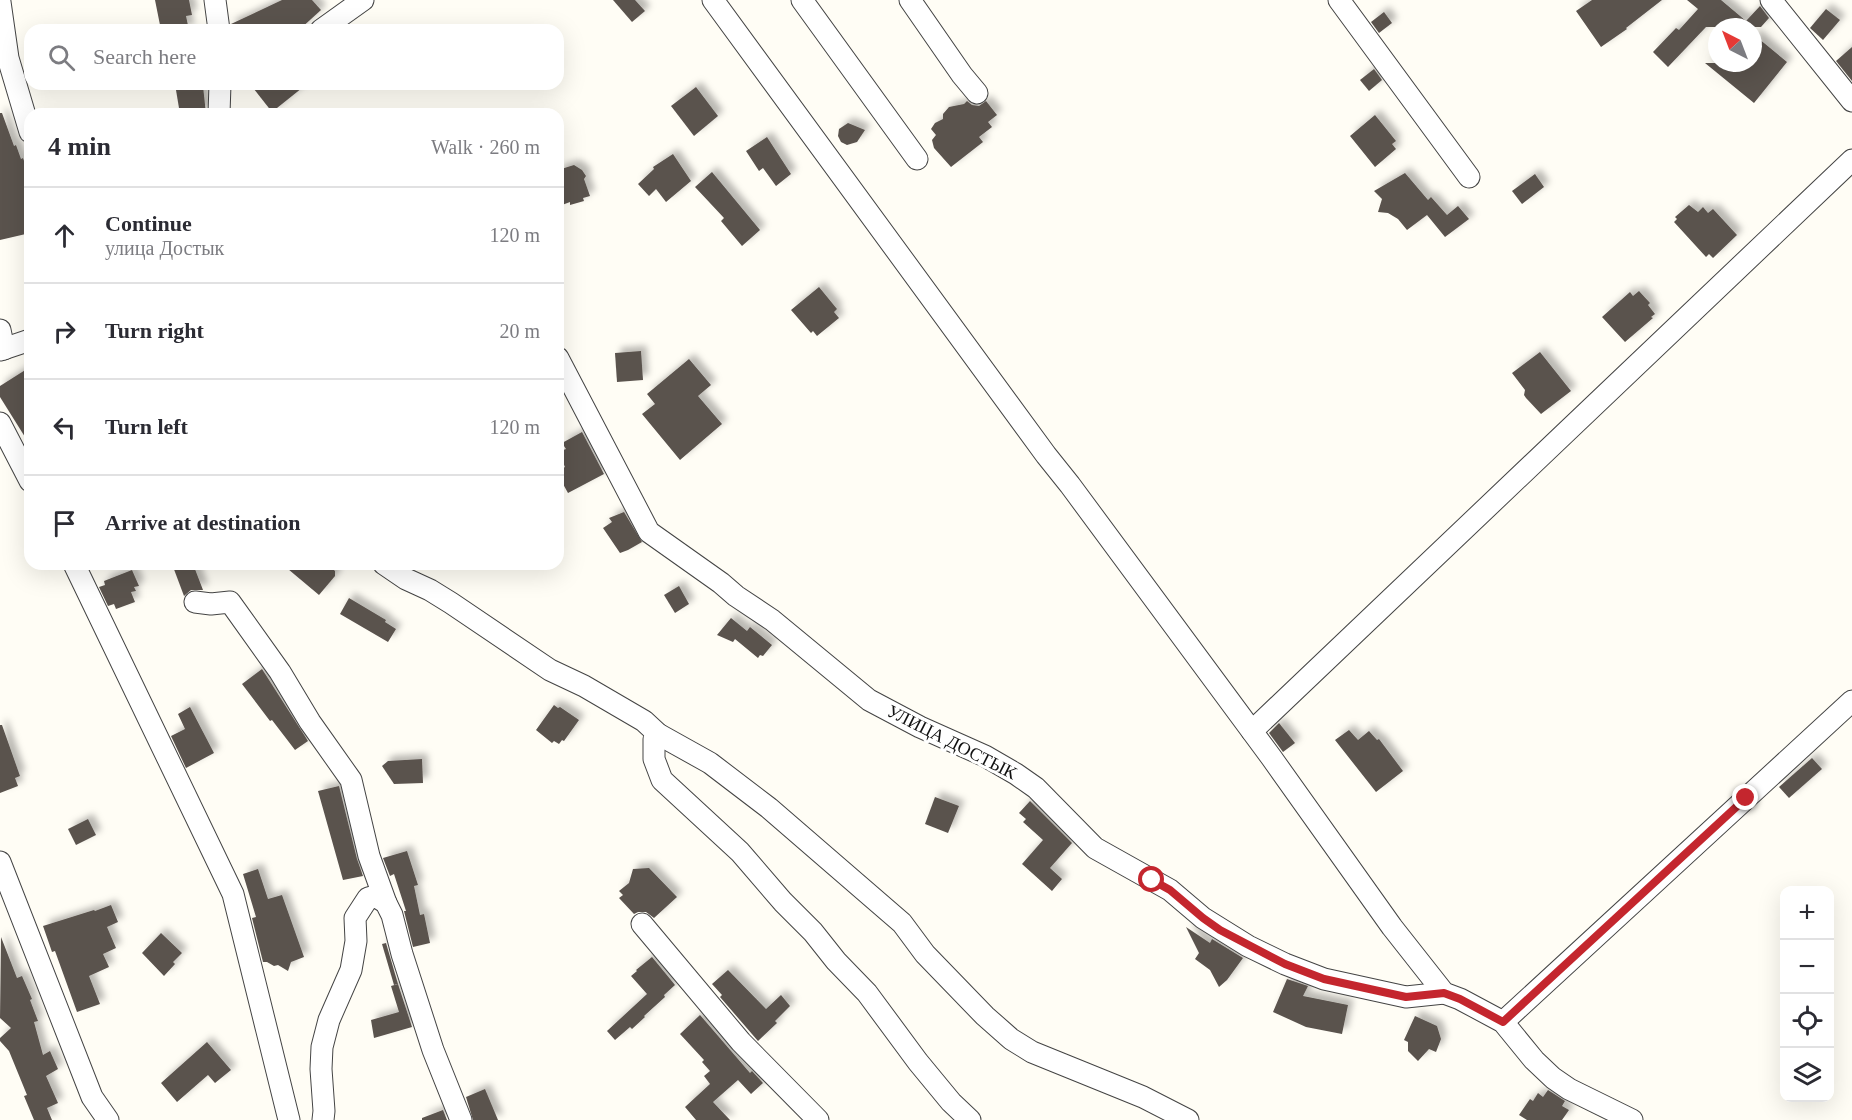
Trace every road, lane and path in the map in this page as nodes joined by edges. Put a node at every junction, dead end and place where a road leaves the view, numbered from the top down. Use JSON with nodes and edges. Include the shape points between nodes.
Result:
{"nodes":[{"id":1,"x":215,"y":0,"type":"edge"},
{"id":2,"x":363,"y":0,"type":"edge"},
{"id":3,"x":713,"y":0,"type":"edge"},
{"id":4,"x":802,"y":0,"type":"edge"},
{"id":5,"x":910,"y":0,"type":"edge"},
{"id":6,"x":1339,"y":0,"type":"edge"},
{"id":7,"x":1770,"y":0,"type":"edge"},
{"id":8,"x":0,"y":2,"type":"edge"},
{"id":9,"x":218,"y":24,"type":"edge"},
{"id":10,"x":329,"y":24,"type":"edge"},
{"id":11,"x":220,"y":90,"type":"edge"},
{"id":12,"x":977,"y":93,"type":"dead end"},
{"id":13,"x":1852,"y":101,"type":"edge"},
{"id":14,"x":219,"y":108,"type":"edge"},
{"id":15,"x":24,"y":112,"type":"edge"},
{"id":16,"x":917,"y":159,"type":"dead end"},
{"id":17,"x":1852,"y":160,"type":"edge"},
{"id":18,"x":1469,"y":177,"type":"dead end"},
{"id":19,"x":24,"y":341,"type":"edge"},
{"id":20,"x":1,"y":343,"type":"edge"},
{"id":21,"x":564,"y":369,"type":"edge"},
{"id":22,"x":0,"y":423,"type":"edge"},
{"id":23,"x":24,"y":469,"type":"edge"},
{"id":24,"x":77,"y":570,"type":"edge"},
{"id":25,"x":393,"y":570,"type":"edge"},
{"id":26,"x":195,"y":602,"type":"dead end"},
{"id":27,"x":1852,"y":701,"type":"edge"},
{"id":28,"x":1252,"y":731,"type":"junction"},
{"id":29,"x":658,"y":734,"type":"junction"},
{"id":30,"x":0,"y":862,"type":"edge"},
{"id":31,"x":374,"y":870,"type":"junction"},
{"id":32,"x":363,"y":903,"type":"junction"},
{"id":33,"x":386,"y":903,"type":"junction"},
{"id":34,"x":642,"y":924,"type":"dead end"},
{"id":35,"x":1444,"y":993,"type":"junction"},
{"id":36,"x":1503,"y":1022,"type":"junction"},
{"id":37,"x":108,"y":1120,"type":"edge"},
{"id":38,"x":289,"y":1120,"type":"edge"},
{"id":39,"x":323,"y":1120,"type":"edge"},
{"id":40,"x":461,"y":1120,"type":"edge"},
{"id":41,"x":818,"y":1120,"type":"edge"},
{"id":42,"x":970,"y":1120,"type":"edge"},
{"id":43,"x":1188,"y":1120,"type":"edge"},
{"id":44,"x":1632,"y":1120,"type":"edge"}],
"edges":[{"from":1,"to":9,"type":"street"},
{"from":2,"to":10,"type":"street"},
{"from":3,"to":28,"type":"street"},
{"from":4,"to":16,"type":"street"},
{"from":5,"to":12,"type":"street"},
{"from":6,"to":18,"type":"street"},
{"from":7,"to":13,"type":"street"},
{"from":8,"to":15,"type":"street","via":[[8,58]]},
{"from":11,"to":14,"type":"street"},
{"from":17,"to":28,"type":"street"},
{"from":19,"to":20,"type":"street"},
{"from":21,"to":35,"type":"street","name":"УЛИЦА ДОСТЫК","via":[[649,532],[772,620],[869,700],[1016,774],[1036,788],[1095,848],[1170,890],[1203,918],[1248,946],[1324,979],[1406,997]]},
{"from":22,"to":23,"type":"street"},
{"from":24,"to":38,"type":"street","via":[[233,894]]},
{"from":25,"to":29,"type":"street","via":[[430,590],[550,670],[644,721]]},
{"from":26,"to":31,"type":"street","via":[[230,602],[280,672],[351,780]]},
{"from":27,"to":36,"type":"street"},
{"from":28,"to":35,"type":"street"},
{"from":29,"to":42,"type":"street","via":[[654,739],[654,759],[662,780],[740,852],[813,932],[867,993],[951,1102]]},
{"from":29,"to":43,"type":"street","via":[[718,770],[769,808],[857,883],[902,923],[932,961],[1011,1039],[1032,1052],[1143,1097]]},
{"from":30,"to":37,"type":"street","via":[[92,1097]]},
{"from":31,"to":32,"type":"street"},
{"from":31,"to":33,"type":"street"},
{"from":32,"to":33,"type":"street","via":[[375,896]]},
{"from":32,"to":39,"type":"street","via":[[355,918],[351,970],[322,1047]]},
{"from":33,"to":40,"type":"street","via":[[433,1050]]},
{"from":34,"to":41,"type":"street","via":[[741,1042]]},
{"from":35,"to":36,"type":"street"},
{"from":36,"to":44,"type":"street","via":[[1553,1078]]}]}
